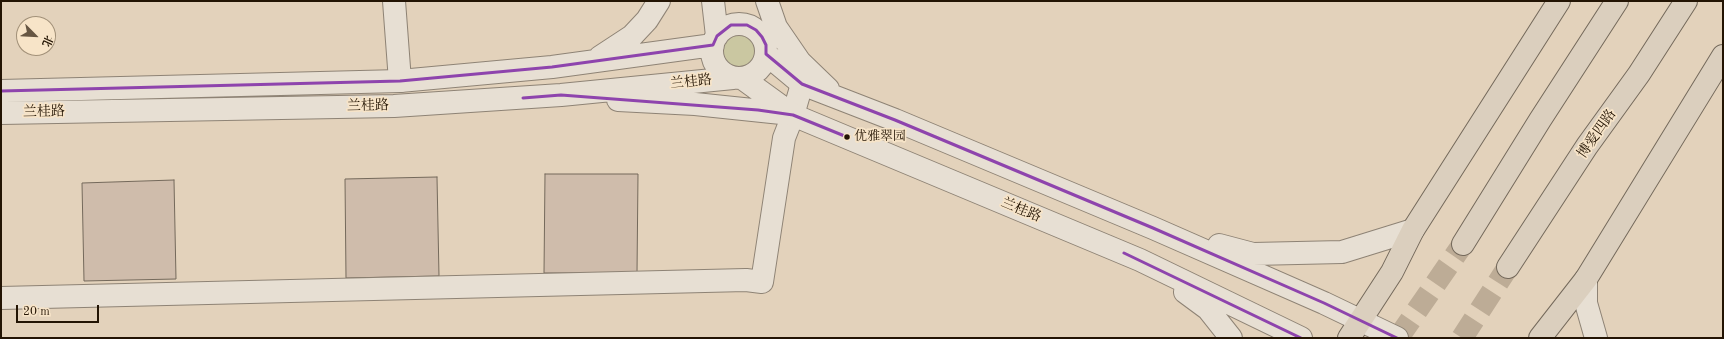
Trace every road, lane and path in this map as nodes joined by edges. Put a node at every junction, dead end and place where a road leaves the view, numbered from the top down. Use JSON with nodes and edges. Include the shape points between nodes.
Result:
{"nodes":[{"id":1,"x":394,"y":1,"type":"edge"},
{"id":2,"x":660,"y":1,"type":"edge"},
{"id":3,"x":713,"y":1,"type":"edge"},
{"id":4,"x":752,"y":1,"type":"edge"},
{"id":5,"x":767,"y":1,"type":"edge"},
{"id":6,"x":1559,"y":1,"type":"edge"},
{"id":7,"x":1617,"y":1,"type":"edge"},
{"id":8,"x":1686,"y":1,"type":"edge"},
{"id":9,"x":756,"y":30,"type":"junction"},
{"id":10,"x":715,"y":40,"type":"junction"},
{"id":11,"x":766,"y":54,"type":"junction"},
{"id":12,"x":1723,"y":56,"type":"edge"},
{"id":13,"x":594,"y":61,"type":"junction"},
{"id":14,"x":738,"y":78,"type":"junction"},
{"id":15,"x":400,"y":81,"type":"junction"},
{"id":16,"x":802,"y":84,"type":"junction"},
{"id":17,"x":1,"y":91,"type":"edge"},
{"id":18,"x":561,"y":95,"type":"junction"},
{"id":19,"x":838,"y":98,"type":"junction"},
{"id":20,"x":1,"y":113,"type":"edge"},
{"id":21,"x":793,"y":114,"type":"junction"},
{"id":22,"x":1153,"y":228,"type":"junction"},
{"id":23,"x":1413,"y":230,"type":"junction"},
{"id":24,"x":1463,"y":244,"type":"tunnel mouth"},
{"id":25,"x":1140,"y":260,"type":"junction"},
{"id":26,"x":1508,"y":267,"type":"tunnel mouth"},
{"id":27,"x":1586,"y":279,"type":"junction"},
{"id":28,"x":1,"y":298,"type":"edge"},
{"id":29,"x":1361,"y":320,"type":"junction"},
{"id":30,"x":1230,"y":338,"type":"edge"},
{"id":31,"x":1302,"y":338,"type":"edge"},
{"id":32,"x":1349,"y":338,"type":"edge"},
{"id":33,"x":1397,"y":338,"type":"edge"},
{"id":34,"x":1540,"y":338,"type":"edge"},
{"id":35,"x":1596,"y":338,"type":"edge"}],
"edges":[{"from":1,"to":15,"type":"street"},
{"from":2,"to":13,"type":"street","via":[[632,36]]},
{"from":3,"to":10,"type":"street"},
{"from":4,"to":9,"type":"street"},
{"from":5,"to":19,"type":"street","via":[[776,27],[800,62]]},
{"from":6,"to":23,"type":"highway"},
{"from":7,"to":24,"type":"highway"},
{"from":8,"to":26,"type":"highway","name":"博爱四路"},
{"from":9,"to":10,"type":"street","via":[[747,25],[735,24],[722,30]]},
{"from":9,"to":11,"type":"street","via":[[764,41]]},
{"from":10,"to":13,"type":"street","name":"兰桂路"},
{"from":10,"to":14,"type":"street","via":[[714,61],[725,74]]},
{"from":11,"to":14,"type":"street","via":[[764,63],[758,71],[751,76]]},
{"from":11,"to":16,"type":"street"},
{"from":12,"to":27,"type":"highway"},
{"from":13,"to":15,"type":"street","name":"兰桂路"},
{"from":14,"to":18,"type":"street","name":"兰桂路"},
{"from":14,"to":21,"type":"street","name":"兰桂路"},
{"from":15,"to":17,"type":"street","name":"兰桂路"},
{"from":16,"to":19,"type":"street"},
{"from":16,"to":21,"type":"street"},
{"from":18,"to":20,"type":"street","name":"兰桂路","via":[[394,106]]},
{"from":18,"to":21,"type":"street"},
{"from":19,"to":22,"type":"street"},
{"from":21,"to":25,"type":"street","name":"兰桂路"},
{"from":21,"to":28,"type":"street","via":[[784,138],[762,282],[746,280]]},
{"from":22,"to":23,"type":"street","via":[[1253,254],[1342,252]]},
{"from":22,"to":29,"type":"street"},
{"from":23,"to":29,"type":"highway","via":[[1392,272]]},
{"from":25,"to":30,"type":"street","via":[[1208,309]]},
{"from":25,"to":31,"type":"street","name":"兰桂路"},
{"from":27,"to":34,"type":"highway"},
{"from":27,"to":35,"type":"street","via":[[1586,303]]},
{"from":29,"to":32,"type":"highway"},
{"from":29,"to":33,"type":"street"}]}
